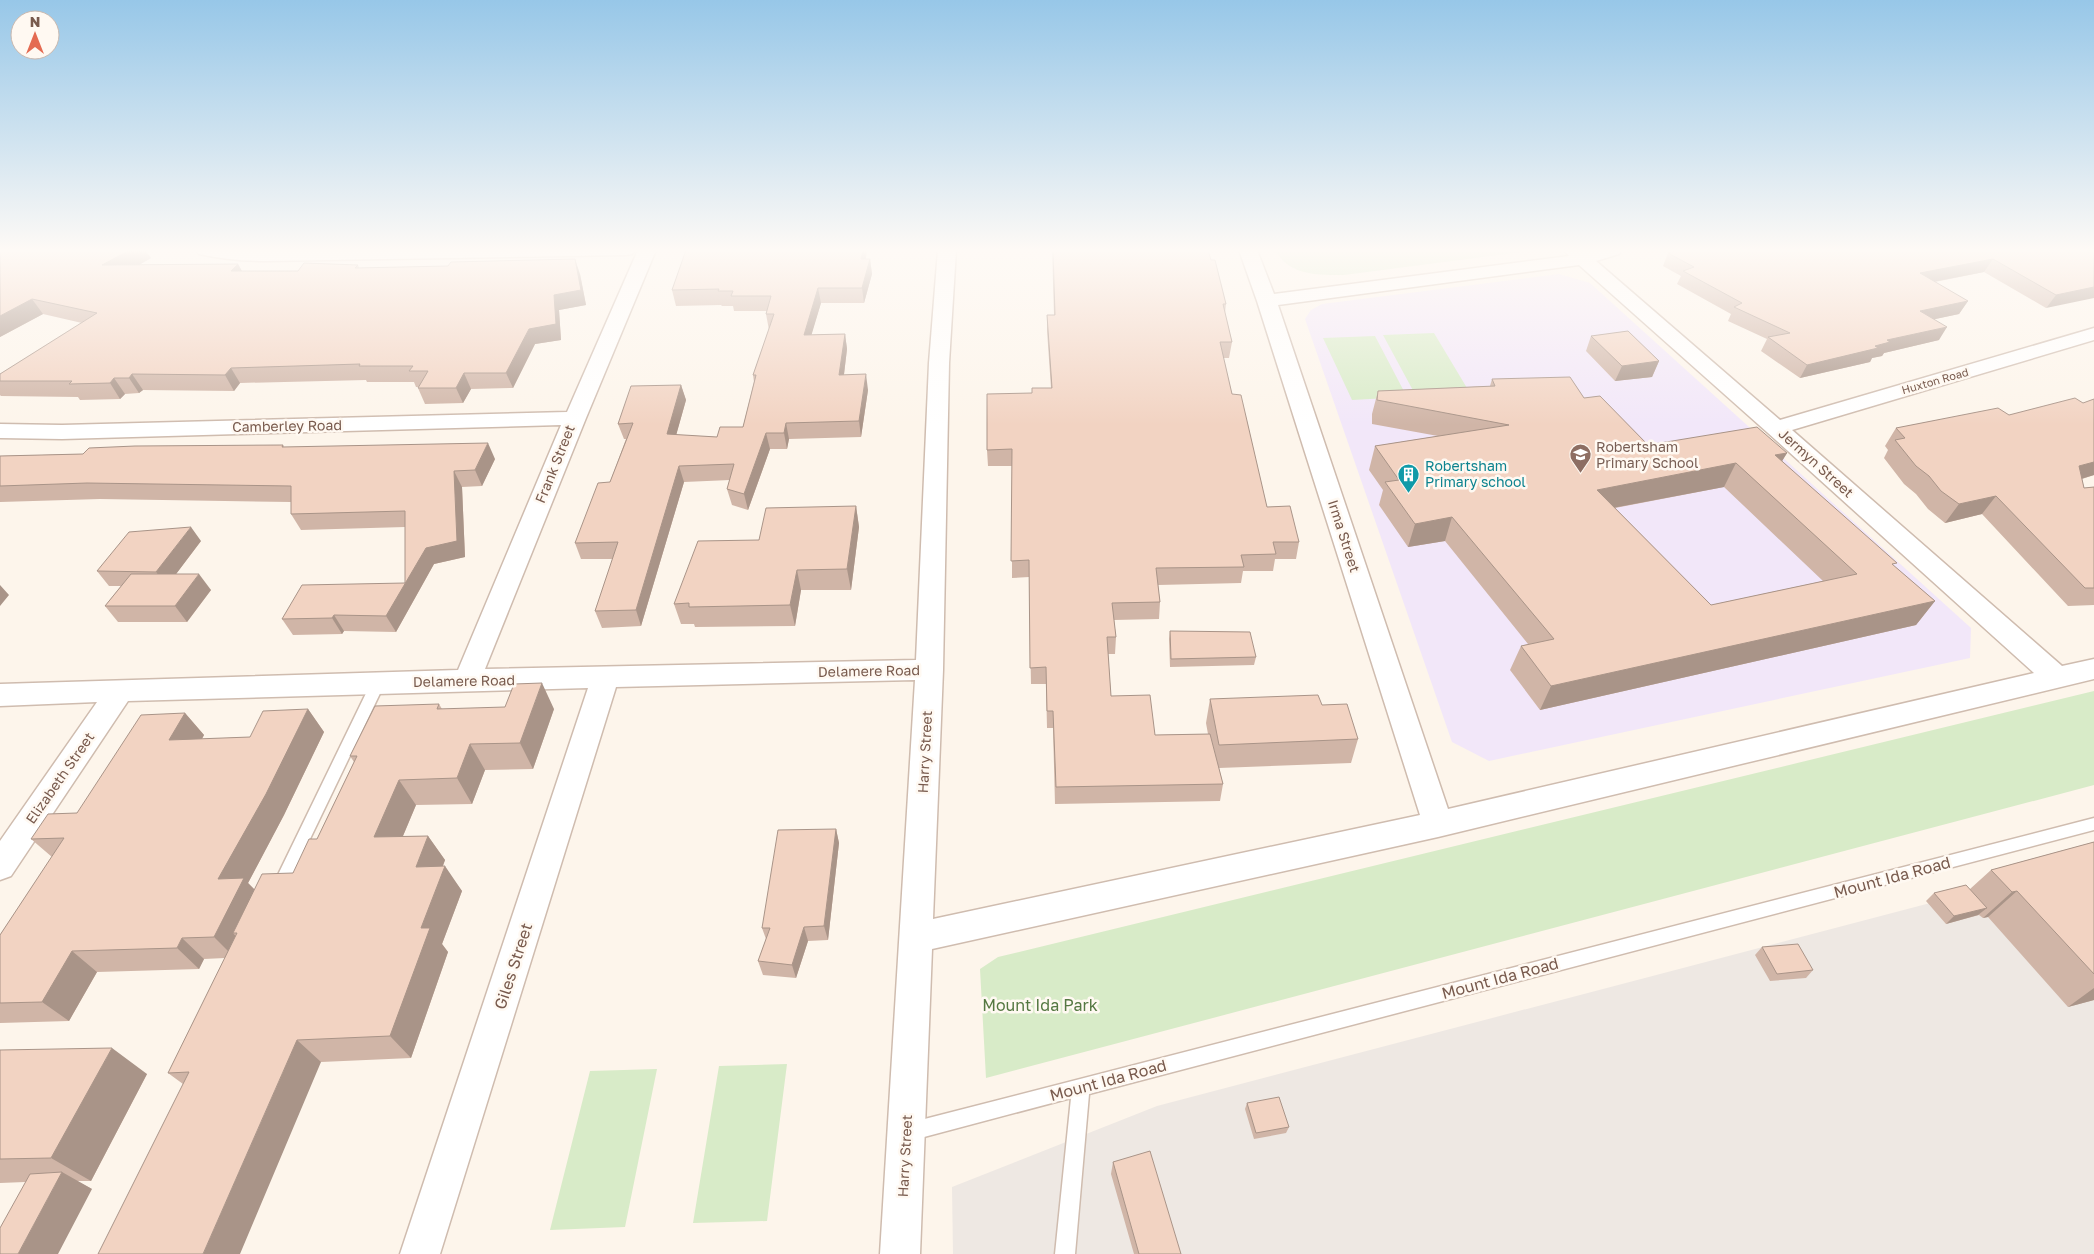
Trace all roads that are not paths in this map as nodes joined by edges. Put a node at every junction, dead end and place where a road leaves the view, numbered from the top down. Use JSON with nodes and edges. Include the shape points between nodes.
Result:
{"nodes":[{"id":1,"x":622,"y":309,"type":"edge"},
{"id":2,"x":943,"y":309,"type":"edge"},
{"id":3,"x":1269,"y":309,"type":"edge"},
{"id":4,"x":1640,"y":309,"type":"edge"},
{"id":5,"x":2094,"y":334,"type":"edge"},
{"id":6,"x":575,"y":418,"type":"junction"},
{"id":7,"x":1776,"y":428,"type":"junction"},
{"id":8,"x":0,"y":431,"type":"edge"},
{"id":9,"x":2094,"y":669,"type":"edge"},
{"id":10,"x":929,"y":670,"type":"junction"},
{"id":11,"x":605,"y":678,"type":"junction"},
{"id":12,"x":2057,"y":678,"type":"junction"},
{"id":13,"x":466,"y":680,"type":"junction"},
{"id":14,"x":378,"y":683,"type":"junction"},
{"id":15,"x":120,"y":691,"type":"junction"},
{"id":16,"x":0,"y":695,"type":"edge"},
{"id":17,"x":1438,"y":824,"type":"junction"},
{"id":18,"x":2094,"y":824,"type":"edge"},
{"id":19,"x":0,"y":866,"type":"edge"},
{"id":20,"x":270,"y":906,"type":"edge"},
{"id":21,"x":916,"y":938,"type":"junction"},
{"id":22,"x":1081,"y":1087,"type":"junction"},
{"id":23,"x":907,"y":1133,"type":"junction"},
{"id":24,"x":420,"y":1254,"type":"edge"},
{"id":25,"x":900,"y":1254,"type":"edge"},
{"id":26,"x":1065,"y":1254,"type":"edge"}],
"edges":[{"from":1,"to":6,"type":"street","name":"Frank Street"},
{"from":2,"to":10,"type":"street","name":"Harry Street"},
{"from":3,"to":17,"type":"street","name":"Irma Street"},
{"from":4,"to":7,"type":"street","name":"Jermyn Street"},
{"from":5,"to":7,"type":"street","name":"Huxton Road"},
{"from":6,"to":8,"type":"street","name":"Camberley Road"},
{"from":6,"to":13,"type":"street","name":"Frank Street"},
{"from":7,"to":12,"type":"street","name":"Jermyn Street"},
{"from":9,"to":12,"type":"street"},
{"from":10,"to":11,"type":"street","name":"Delamere Road"},
{"from":10,"to":21,"type":"street","name":"Harry Street"},
{"from":11,"to":13,"type":"street","name":"Delamere Road"},
{"from":11,"to":24,"type":"street","name":"Giles Street"},
{"from":12,"to":17,"type":"street"},
{"from":13,"to":14,"type":"street","name":"Delamere Road"},
{"from":14,"to":15,"type":"street","name":"Delamere Road"},
{"from":14,"to":20,"type":"lane"},
{"from":15,"to":16,"type":"street","name":"Delamere Road"},
{"from":15,"to":19,"type":"street","name":"Elizabeth Street"},
{"from":17,"to":21,"type":"street"},
{"from":18,"to":22,"type":"lane","name":"Mount Ida Road"},
{"from":21,"to":23,"type":"street","name":"Harry Street"},
{"from":22,"to":23,"type":"lane","name":"Mount Ida Road"},
{"from":22,"to":26,"type":"lane"},
{"from":23,"to":25,"type":"street","name":"Harry Street"}]}
